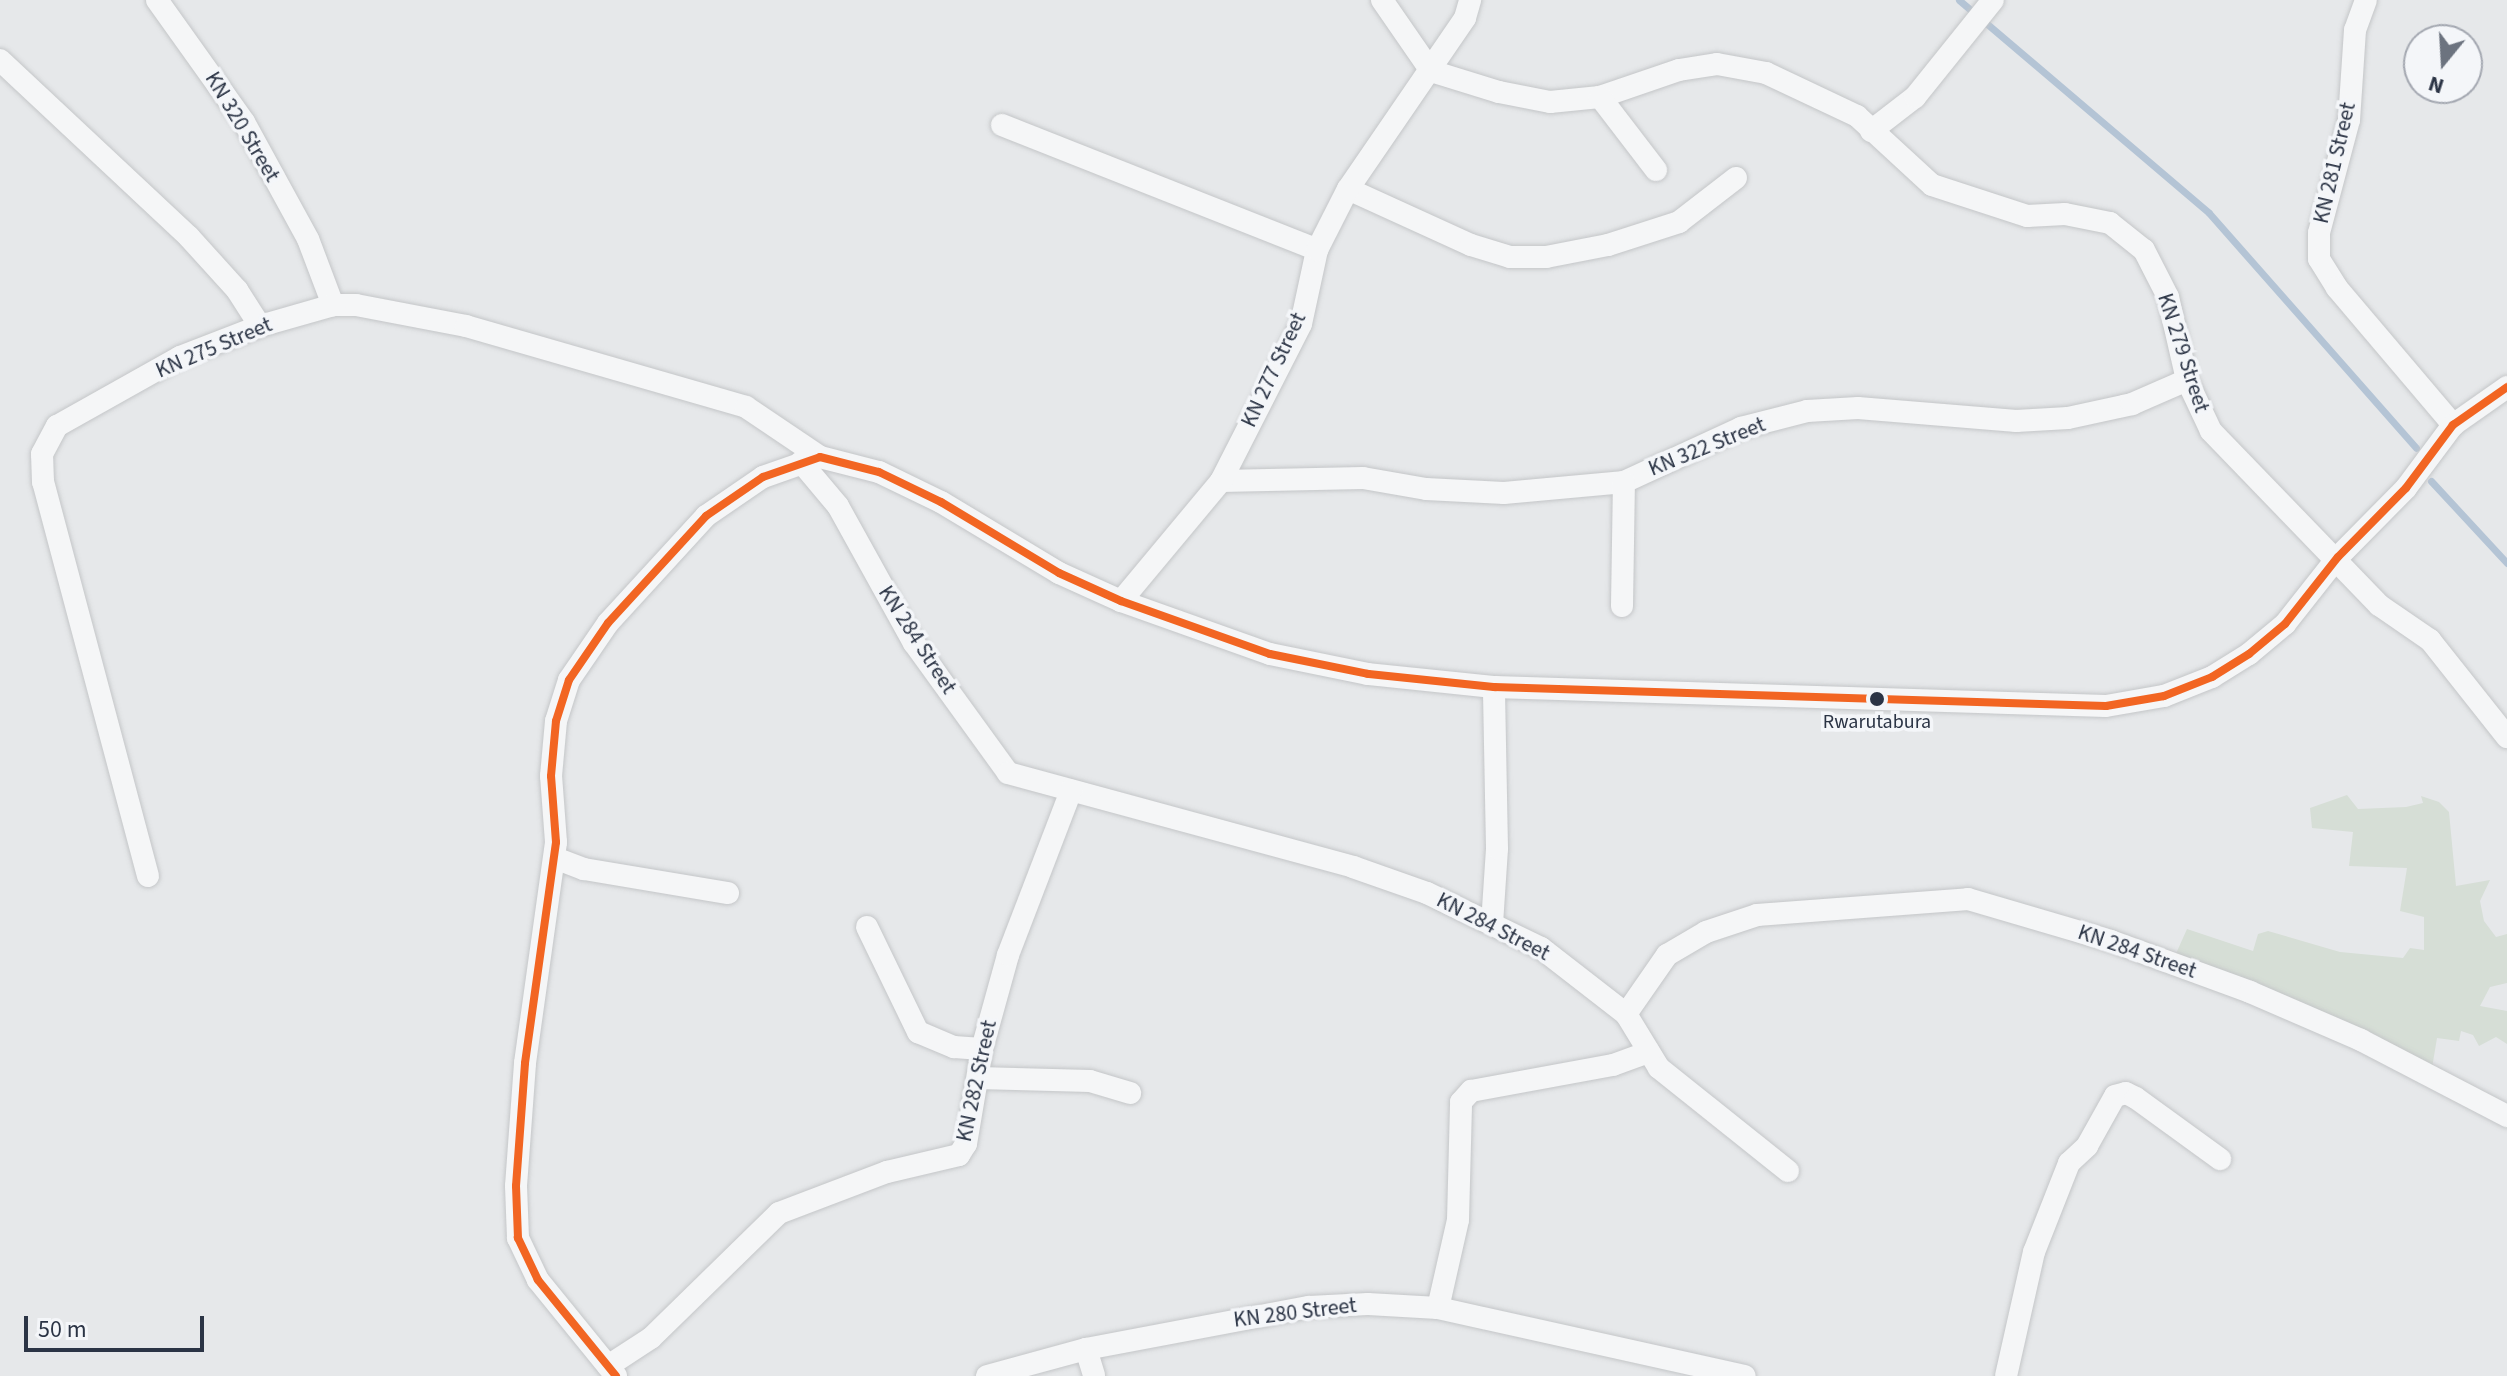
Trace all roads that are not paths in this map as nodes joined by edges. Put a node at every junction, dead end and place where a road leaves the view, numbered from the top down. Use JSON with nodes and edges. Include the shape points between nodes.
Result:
{"nodes":[{"id":1,"x":157,"y":0,"type":"edge"},
{"id":2,"x":1382,"y":0,"type":"edge"},
{"id":3,"x":1470,"y":0,"type":"edge"},
{"id":4,"x":1993,"y":0,"type":"edge"},
{"id":5,"x":2366,"y":0,"type":"edge"},
{"id":6,"x":0,"y":60,"type":"edge"},
{"id":7,"x":1431,"y":71,"type":"junction"},
{"id":8,"x":1600,"y":97,"type":"junction"},
{"id":9,"x":1002,"y":125,"type":"dead end"},
{"id":10,"x":1871,"y":131,"type":"junction"},
{"id":11,"x":1656,"y":170,"type":"dead end"},
{"id":12,"x":1736,"y":178,"type":"dead end"},
{"id":13,"x":1348,"y":189,"type":"junction"},
{"id":14,"x":1317,"y":250,"type":"junction"},
{"id":15,"x":333,"y":305,"type":"junction"},
{"id":16,"x":260,"y":326,"type":"junction"},
{"id":17,"x":2187,"y":380,"type":"junction"},
{"id":18,"x":2507,"y":387,"type":"edge"},
{"id":19,"x":2453,"y":425,"type":"junction"},
{"id":20,"x":811,"y":459,"type":"junction"},
{"id":21,"x":1221,"y":481,"type":"junction"},
{"id":22,"x":1624,"y":482,"type":"junction"},
{"id":23,"x":2338,"y":557,"type":"junction"},
{"id":24,"x":1121,"y":601,"type":"junction"},
{"id":25,"x":1622,"y":606,"type":"dead end"},
{"id":26,"x":1494,"y":687,"type":"junction"},
{"id":27,"x":2507,"y":737,"type":"edge"},
{"id":28,"x":1071,"y":791,"type":"junction"},
{"id":29,"x":555,"y":858,"type":"junction"},
{"id":30,"x":148,"y":876,"type":"dead end"},
{"id":31,"x":728,"y":893,"type":"dead end"},
{"id":32,"x":1492,"y":924,"type":"junction"},
{"id":33,"x":867,"y":927,"type":"dead end"},
{"id":34,"x":1626,"y":1014,"type":"junction"},
{"id":35,"x":982,"y":1049,"type":"junction"},
{"id":36,"x":1649,"y":1052,"type":"junction"},
{"id":37,"x":978,"y":1078,"type":"junction"},
{"id":38,"x":1130,"y":1093,"type":"dead end"},
{"id":39,"x":2507,"y":1116,"type":"edge"},
{"id":40,"x":2220,"y":1159,"type":"dead end"},
{"id":41,"x":1788,"y":1171,"type":"dead end"},
{"id":42,"x":1438,"y":1308,"type":"junction"},
{"id":43,"x":1086,"y":1349,"type":"junction"},
{"id":44,"x":612,"y":1371,"type":"edge"},
{"id":45,"x":987,"y":1376,"type":"edge"},
{"id":46,"x":1094,"y":1376,"type":"edge"},
{"id":47,"x":1745,"y":1376,"type":"edge"},
{"id":48,"x":2006,"y":1376,"type":"edge"}],
"edges":[{"from":1,"to":15,"type":"street","name":"KN 320 Street","via":[[244,122],[308,239]]},
{"from":2,"to":7,"type":"street"},
{"from":3,"to":7,"type":"street","name":"KN 277 Street","via":[[1465,18]]},
{"from":4,"to":10,"type":"street","via":[[1915,97]]},
{"from":5,"to":19,"type":"street","name":"KN 281 Street","via":[[2355,30],[2349,120],[2319,233],[2319,259],[2337,288]]},
{"from":6,"to":16,"type":"street","via":[[189,237],[237,290]]},
{"from":7,"to":8,"type":"street","name":"KN 279 Street","via":[[1550,102]]},
{"from":7,"to":13,"type":"street","name":"KN 277 Street"},
{"from":8,"to":10,"type":"street","name":"KN 279 Street","via":[[1717,64],[1766,73],[1857,116]]},
{"from":8,"to":11,"type":"street"},
{"from":9,"to":14,"type":"street"},
{"from":10,"to":17,"type":"street","name":"KN 279 Street","via":[[1932,185],[1978,203],[2027,216],[2065,214],[2110,223],[2144,250],[2162,285]]},
{"from":12,"to":13,"type":"street","via":[[1679,222],[1608,245],[1546,257],[1510,257],[1471,245]]},
{"from":13,"to":14,"type":"street","name":"KN 277 Street"},
{"from":14,"to":21,"type":"street","name":"KN 277 Street","via":[[1301,324]]},
{"from":15,"to":16,"type":"street","name":"KN 275 Street"},
{"from":15,"to":20,"type":"street","name":"KN 275 Street","via":[[396,309],[466,326],[746,407]]},
{"from":16,"to":30,"type":"street","name":"KN 275 Street","via":[[180,357],[57,426],[42,454],[43,482]]},
{"from":17,"to":22,"type":"street","name":"KN 322 Street","via":[[2132,404],[2068,418],[2016,421],[1858,408],[1807,411],[1741,428]]},
{"from":17,"to":23,"type":"street","name":"KN 279 Street","via":[[2211,431],[2237,462]]},
{"from":18,"to":19,"type":"street"},
{"from":19,"to":23,"type":"street","via":[[2406,488]]},
{"from":20,"to":24,"type":"street","via":[[892,478],[1059,573]]},
{"from":20,"to":28,"type":"street","name":"KN 284 Street","via":[[914,643],[1008,773]]},
{"from":20,"to":29,"type":"street","via":[[763,477],[706,516],[608,623],[569,680],[556,721],[551,776]]},
{"from":21,"to":22,"type":"street","name":"KN 322 Street","via":[[1363,478],[1426,489],[1504,493]]},
{"from":21,"to":24,"type":"street","name":"KN 277 Street"},
{"from":22,"to":25,"type":"street"},
{"from":23,"to":26,"type":"street","via":[[2285,624],[2249,654],[2212,677],[2164,696],[2106,706]]},
{"from":23,"to":27,"type":"street","name":"KN 279 Street","via":[[2379,605],[2430,640]]},
{"from":24,"to":26,"type":"street","via":[[1270,654],[1426,683]]},
{"from":26,"to":32,"type":"street","via":[[1497,848]]},
{"from":28,"to":32,"type":"street","name":"KN 284 Street","via":[[1287,846],[1427,893]]},
{"from":28,"to":35,"type":"street","name":"KN 282 Street","via":[[1008,955]]},
{"from":29,"to":31,"type":"street","via":[[584,869]]},
{"from":29,"to":44,"type":"street","via":[[525,1063],[516,1186],[518,1238],[538,1280]]},
{"from":32,"to":34,"type":"street","name":"KN 284 Street","via":[[1541,948]]},
{"from":33,"to":35,"type":"street","via":[[918,1032],[954,1047]]},
{"from":34,"to":36,"type":"street"},
{"from":34,"to":39,"type":"street","name":"KN 284 Street","via":[[1667,955],[1706,932],[1757,915],[1968,899],[2111,941],[2250,992],[2361,1040]]},
{"from":35,"to":37,"type":"street","name":"KN 282 Street"},
{"from":36,"to":41,"type":"street","via":[[1659,1068]]},
{"from":36,"to":42,"type":"street","via":[[1613,1065],[1471,1091],[1461,1102],[1458,1220]]},
{"from":37,"to":38,"type":"street","via":[[1090,1081]]},
{"from":37,"to":44,"type":"street","name":"KN 282 Street","via":[[966,1144],[959,1155],[887,1172],[779,1213]]},
{"from":40,"to":48,"type":"street","via":[[2136,1098],[2126,1093],[2115,1096],[2063,1177],[2034,1252]]},
{"from":42,"to":43,"type":"street","name":"KN 280 Street","via":[[1309,1307]]},
{"from":42,"to":47,"type":"street","name":"KN 280 Street"},
{"from":43,"to":45,"type":"street","name":"KN 280 Street"},
{"from":43,"to":46,"type":"street"}]}
